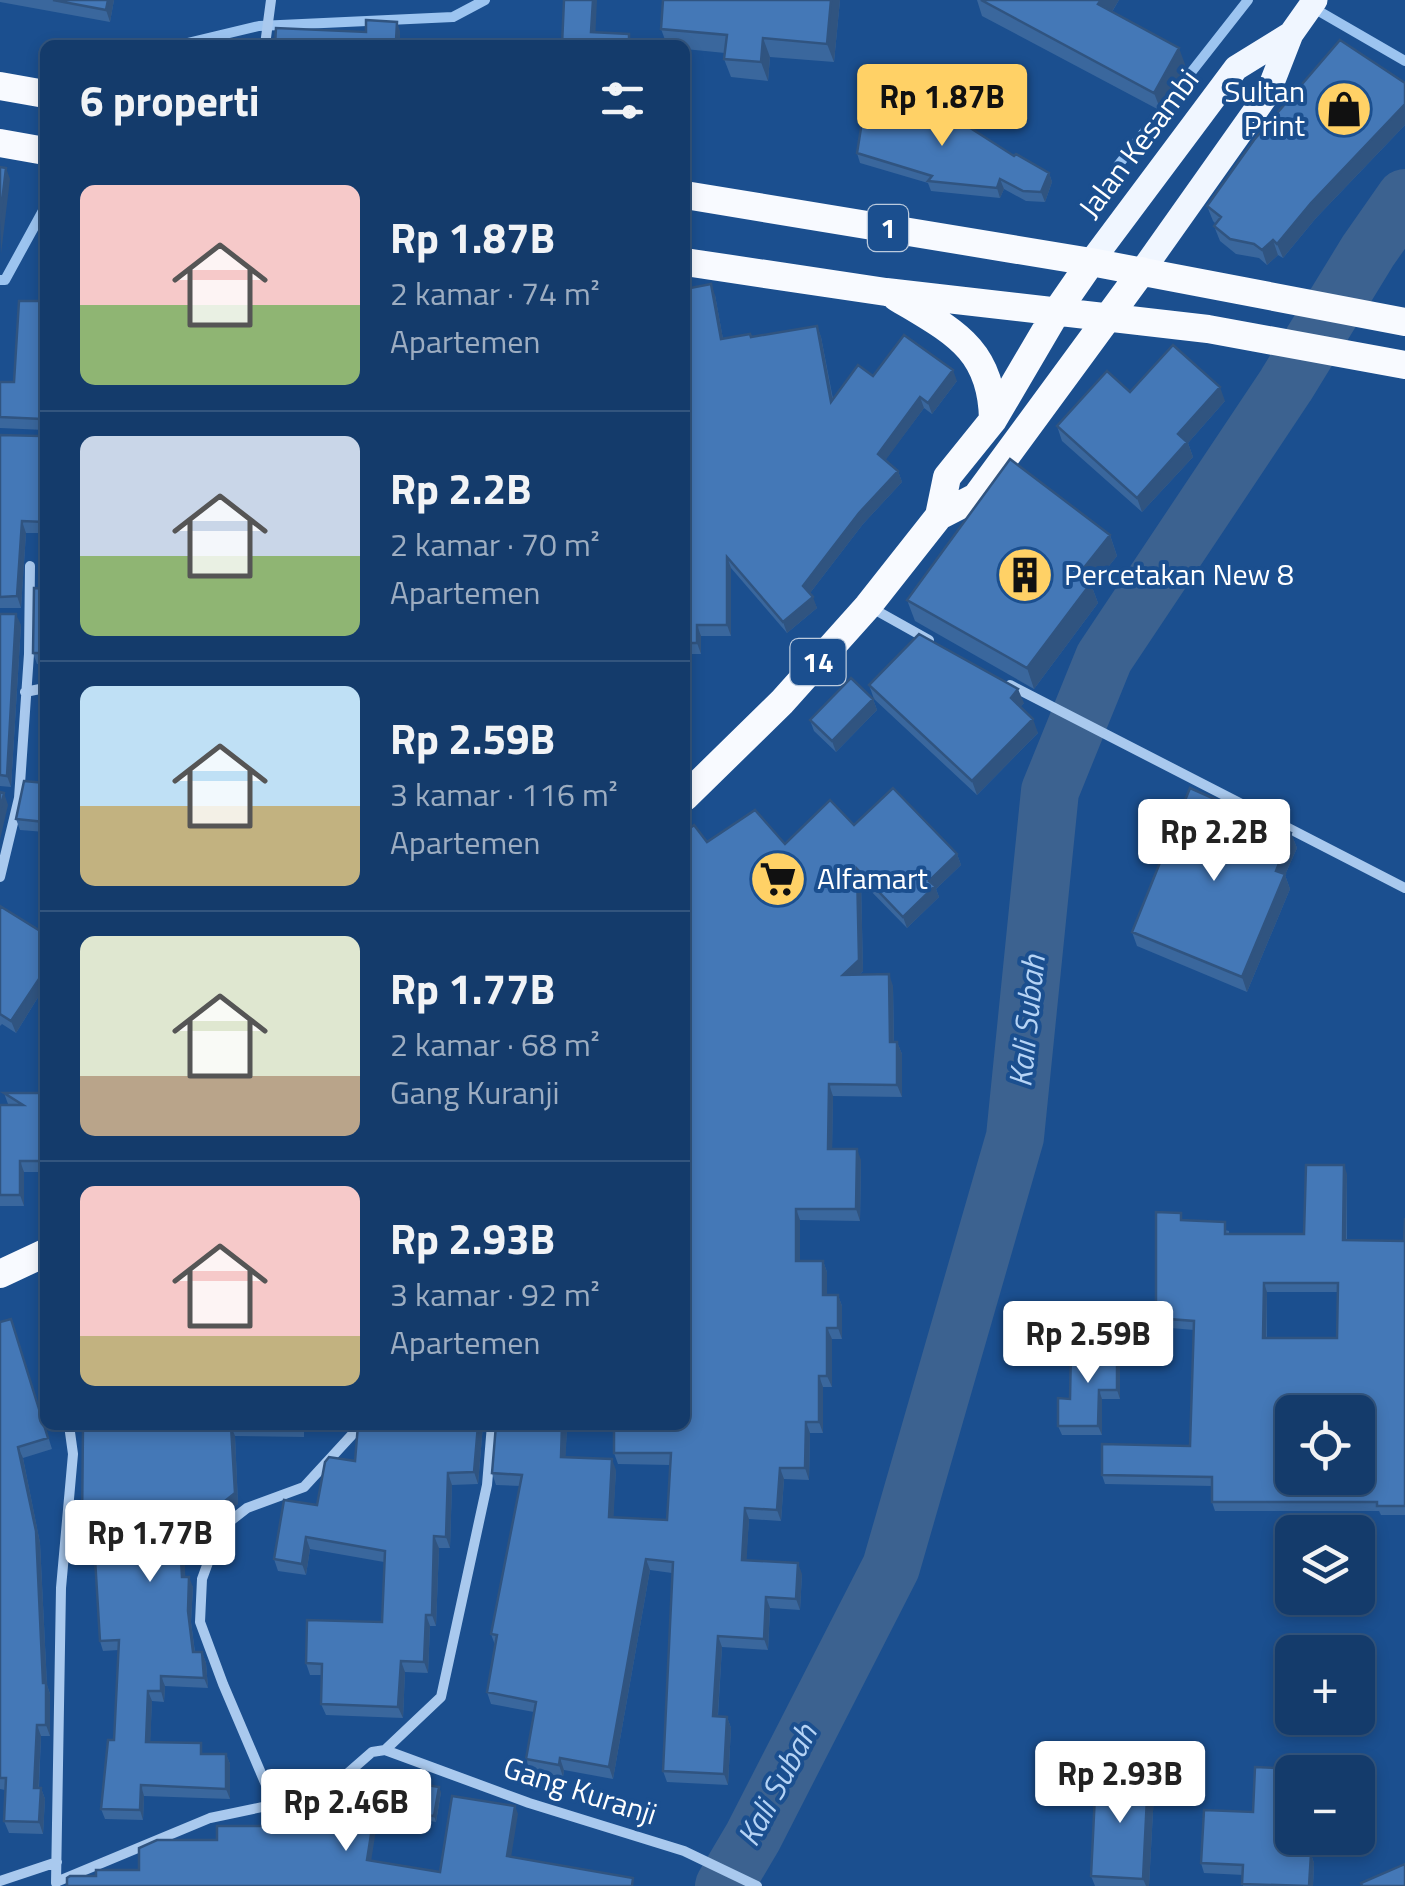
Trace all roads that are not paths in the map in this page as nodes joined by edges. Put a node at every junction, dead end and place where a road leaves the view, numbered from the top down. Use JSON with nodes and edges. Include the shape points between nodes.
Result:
{"nodes":[{"id":1,"x":1316,"y":0,"type":"edge"},
{"id":2,"x":270,"y":2,"type":"edge"},
{"id":3,"x":1292,"y":32,"type":"junction"},
{"id":4,"x":266,"y":40,"type":"edge"},
{"id":5,"x":0,"y":86,"type":"edge"},
{"id":6,"x":40,"y":93,"type":"edge"},
{"id":7,"x":690,"y":196,"type":"edge"},
{"id":8,"x":1091,"y":262,"type":"junction"},
{"id":9,"x":690,"y":263,"type":"edge"},
{"id":10,"x":1142,"y":271,"type":"junction"},
{"id":11,"x":886,"y":292,"type":"junction"},
{"id":12,"x":1057,"y":311,"type":"junction"},
{"id":13,"x":1108,"y":317,"type":"junction"},
{"id":14,"x":1405,"y":322,"type":"edge"},
{"id":15,"x":1405,"y":365,"type":"edge"},
{"id":16,"x":993,"y":420,"type":"junction"},
{"id":17,"x":939,"y":516,"type":"junction"},
{"id":18,"x":30,"y":566,"type":"dead end"},
{"id":19,"x":868,"y":606,"type":"junction"},
{"id":20,"x":29,"y":616,"type":"junction"},
{"id":21,"x":14,"y":617,"type":"edge"},
{"id":22,"x":934,"y":643,"type":"edge"},
{"id":23,"x":1000,"y":680,"type":"edge"},
{"id":24,"x":40,"y":689,"type":"edge"},
{"id":25,"x":25,"y":692,"type":"junction"},
{"id":26,"x":690,"y":791,"type":"edge"},
{"id":27,"x":0,"y":794,"type":"edge"},
{"id":28,"x":19,"y":798,"type":"junction"},
{"id":29,"x":0,"y":877,"type":"edge"},
{"id":30,"x":1405,"y":888,"type":"edge"},
{"id":31,"x":40,"y":1259,"type":"edge"},
{"id":32,"x":0,"y":1274,"type":"edge"},
{"id":33,"x":71,"y":1430,"type":"edge"},
{"id":34,"x":356,"y":1430,"type":"edge"},
{"id":35,"x":492,"y":1430,"type":"edge"},
{"id":36,"x":385,"y":1750,"type":"junction"},
{"id":37,"x":275,"y":1806,"type":"junction"},
{"id":38,"x":56,"y":1862,"type":"junction"},
{"id":39,"x":0,"y":1881,"type":"edge"},
{"id":40,"x":56,"y":1884,"type":"edge"},
{"id":41,"x":758,"y":1886,"type":"edge"}],
"edges":[{"from":1,"to":3,"type":"main road","name":"Jalan Kesambi"},
{"from":2,"to":4,"type":"street"},
{"from":3,"to":8,"type":"main road","name":"Jalan Kesambi","via":[[1236,68]]},
{"from":3,"to":10,"type":"main road","name":"Jalan Kesambi","via":[[1268,93]]},
{"from":5,"to":6,"type":"highway"},
{"from":7,"to":8,"type":"highway","number":"1"},
{"from":8,"to":10,"type":"highway","number":"1"},
{"from":8,"to":12,"type":"highway","name":"Jalan Kesambi"},
{"from":9,"to":11,"type":"highway","number":"1"},
{"from":10,"to":13,"type":"highway","name":"Jalan Kesambi"},
{"from":10,"to":14,"type":"highway","number":"1"},
{"from":11,"to":12,"type":"highway","number":"1"},
{"from":11,"to":16,"type":"highway","via":[[974,351],[993,395]]},
{"from":12,"to":13,"type":"highway","number":"1"},
{"from":12,"to":16,"type":"highway","number":"14"},
{"from":13,"to":15,"type":"highway","number":"1","via":[[1208,328]]},
{"from":13,"to":17,"type":"highway","number":"14","via":[[976,497]]},
{"from":16,"to":17,"type":"highway","number":"14","via":[[947,477]]},
{"from":17,"to":19,"type":"highway","number":"14"},
{"from":18,"to":20,"type":"street"},
{"from":19,"to":22,"type":"street"},
{"from":19,"to":26,"type":"highway","number":"14"},
{"from":20,"to":21,"type":"street"},
{"from":20,"to":25,"type":"street"},
{"from":23,"to":30,"type":"street"},
{"from":24,"to":25,"type":"street"},
{"from":25,"to":28,"type":"street"},
{"from":27,"to":28,"type":"street"},
{"from":28,"to":29,"type":"street"},
{"from":31,"to":32,"type":"highway"},
{"from":33,"to":38,"type":"street"},
{"from":34,"to":37,"type":"street","via":[[304,1487],[247,1508],[229,1522],[202,1579],[200,1622]]},
{"from":35,"to":36,"type":"street","via":[[487,1485],[441,1697]]},
{"from":36,"to":37,"type":"street","via":[[372,1752],[324,1794]]},
{"from":36,"to":41,"type":"street","name":"Gang Kuranji","via":[[684,1852]]},
{"from":37,"to":40,"type":"street","via":[[210,1818]]},
{"from":38,"to":39,"type":"street"},
{"from":38,"to":40,"type":"street"}]}
